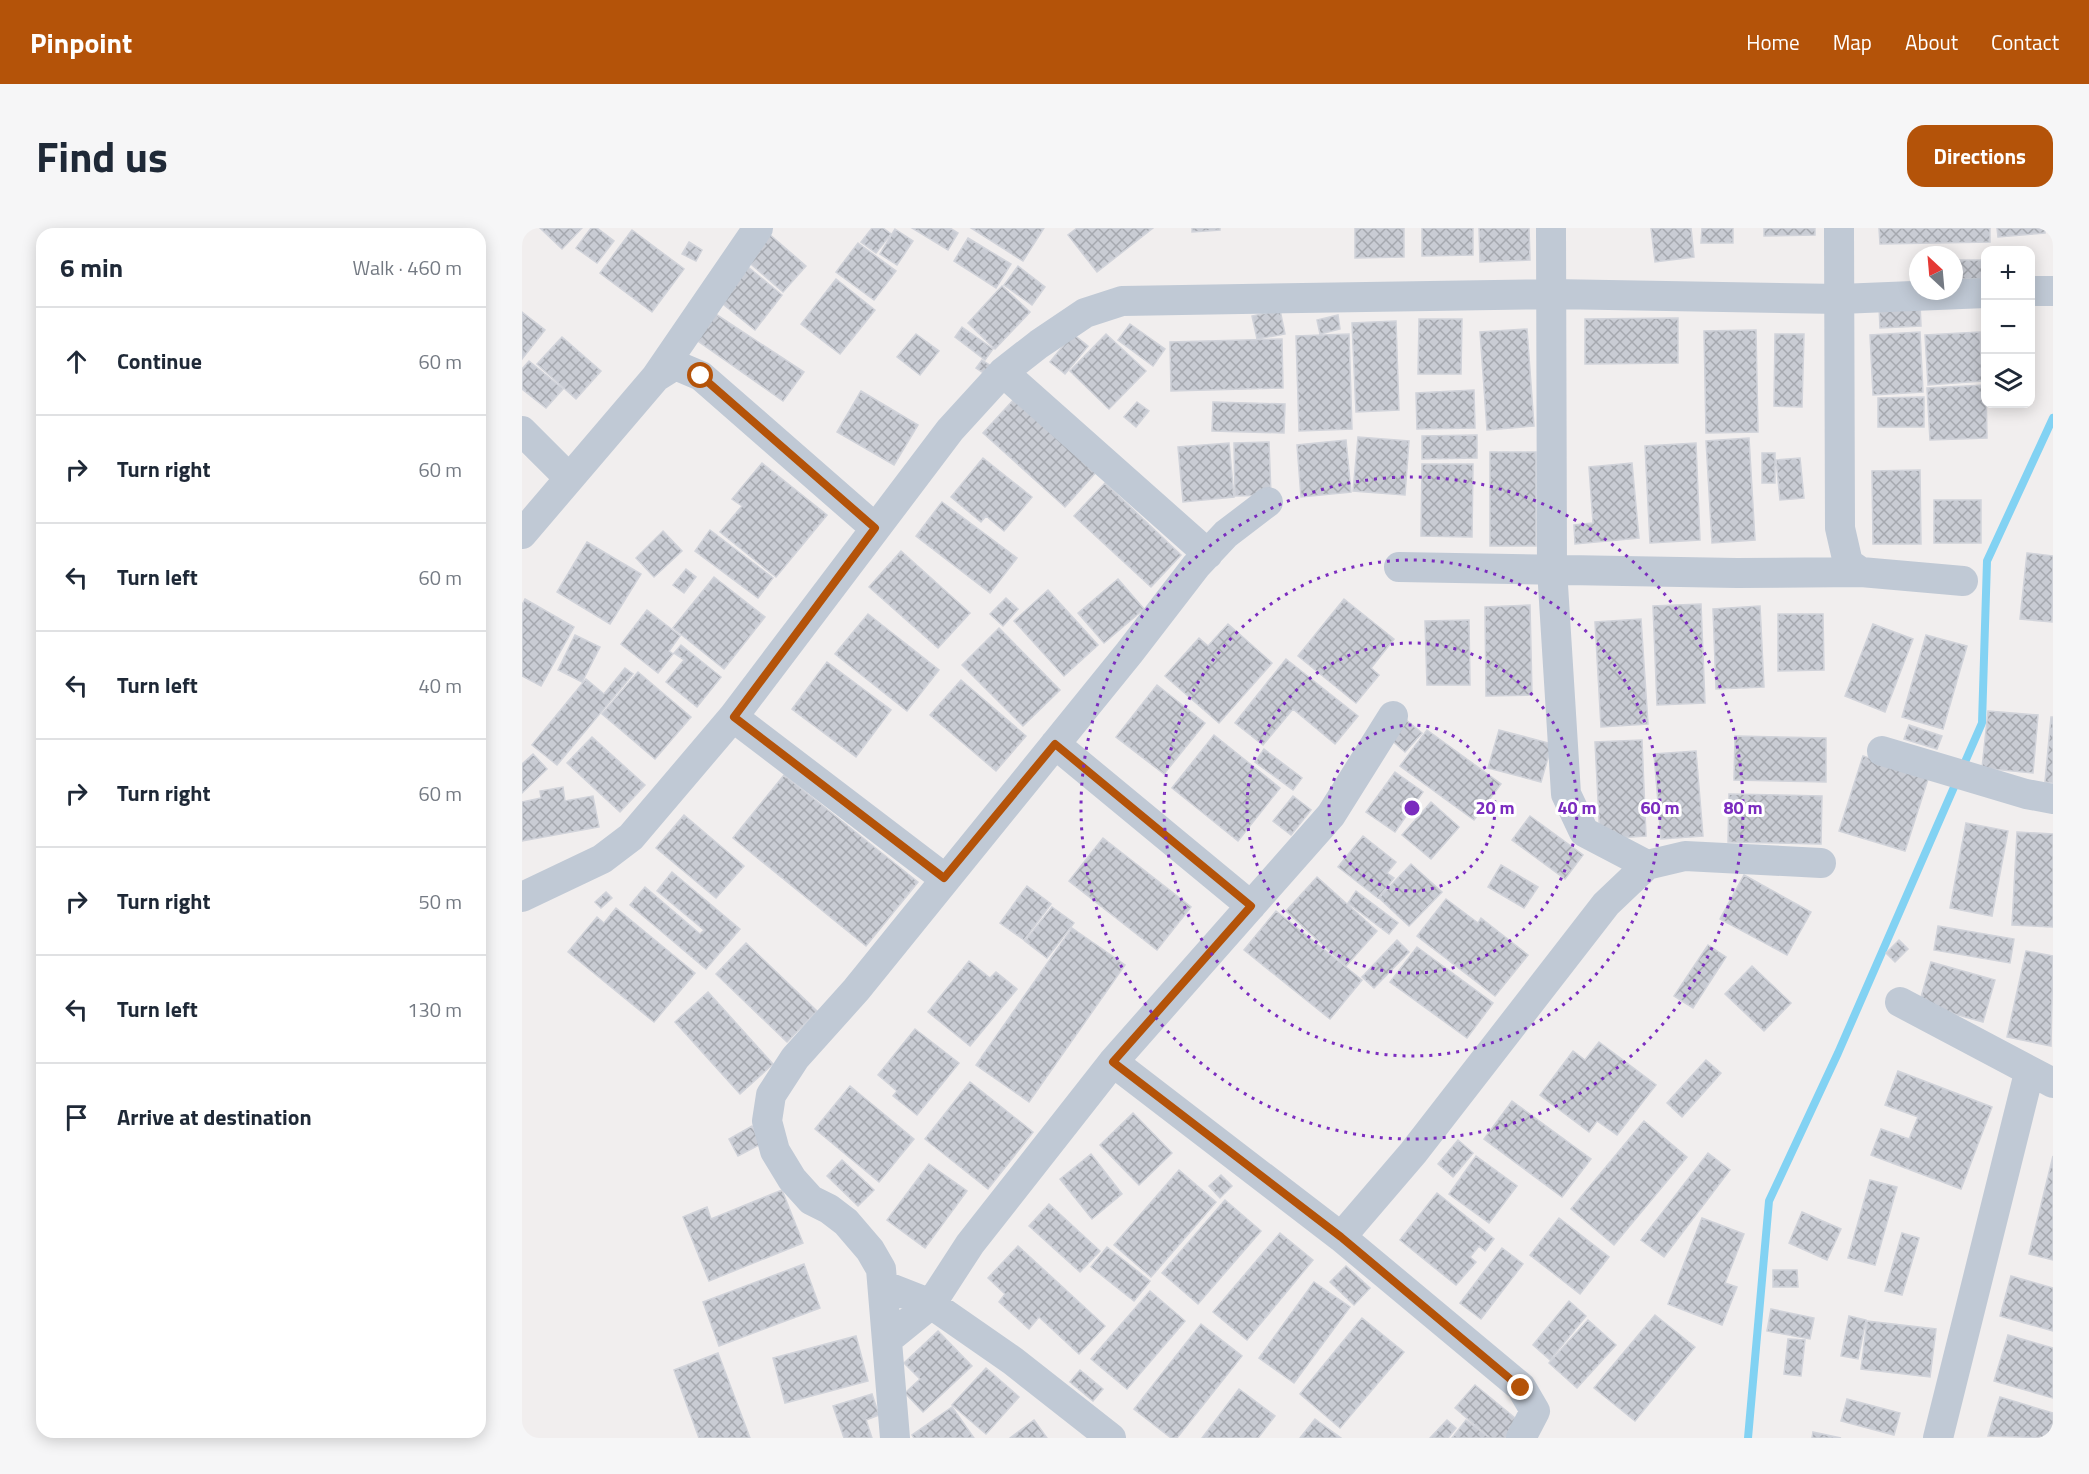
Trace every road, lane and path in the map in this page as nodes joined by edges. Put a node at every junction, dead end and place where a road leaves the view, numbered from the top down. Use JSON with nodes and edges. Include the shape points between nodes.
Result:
{"nodes":[{"id":1,"x":758,"y":228,"type":"edge"},
{"id":2,"x":1551,"y":228,"type":"edge"},
{"id":3,"x":1839,"y":228,"type":"edge"},
{"id":4,"x":2035,"y":291,"type":"edge"},
{"id":5,"x":2053,"y":291,"type":"edge"},
{"id":6,"x":1981,"y":293,"type":"edge"},
{"id":7,"x":1552,"y":294,"type":"junction"},
{"id":8,"x":1840,"y":299,"type":"junction"},
{"id":9,"x":1003,"y":372,"type":"junction"},
{"id":10,"x":656,"y":377,"type":"junction"},
{"id":11,"x":522,"y":431,"type":"edge"},
{"id":12,"x":568,"y":477,"type":"junction"},
{"id":13,"x":1268,"y":501,"type":"dead end"},
{"id":14,"x":875,"y":528,"type":"junction"},
{"id":15,"x":522,"y":534,"type":"edge"},
{"id":16,"x":1208,"y":554,"type":"junction"},
{"id":17,"x":1399,"y":567,"type":"dead end"},
{"id":18,"x":1552,"y":569,"type":"junction"},
{"id":19,"x":1861,"y":572,"type":"junction"},
{"id":20,"x":1963,"y":581,"type":"dead end"},
{"id":21,"x":1393,"y":716,"type":"dead end"},
{"id":22,"x":734,"y":717,"type":"junction"},
{"id":23,"x":1055,"y":744,"type":"junction"},
{"id":24,"x":1882,"y":751,"type":"dead end"},
{"id":25,"x":2053,"y":799,"type":"edge"},
{"id":26,"x":1821,"y":863,"type":"dead end"},
{"id":27,"x":1647,"y":865,"type":"junction"},
{"id":28,"x":944,"y":878,"type":"junction"},
{"id":29,"x":522,"y":897,"type":"edge"},
{"id":30,"x":1251,"y":906,"type":"junction"},
{"id":31,"x":1900,"y":1002,"type":"dead end"},
{"id":32,"x":1113,"y":1062,"type":"junction"},
{"id":33,"x":2041,"y":1078,"type":"edge"},
{"id":34,"x":1341,"y":1237,"type":"junction"},
{"id":35,"x":885,"y":1286,"type":"junction"},
{"id":36,"x":931,"y":1304,"type":"junction"},
{"id":37,"x":888,"y":1339,"type":"junction"},
{"id":38,"x":895,"y":1438,"type":"edge"},
{"id":39,"x":1111,"y":1438,"type":"edge"},
{"id":40,"x":1521,"y":1438,"type":"edge"},
{"id":41,"x":1938,"y":1438,"type":"edge"}],
"edges":[{"from":1,"to":10,"type":"street"},
{"from":2,"to":7,"type":"street"},
{"from":3,"to":8,"type":"street"},
{"from":4,"to":5,"type":"street"},
{"from":6,"to":8,"type":"street"},
{"from":7,"to":8,"type":"street"},
{"from":7,"to":9,"type":"street","via":[[1122,301],[1085,313]]},
{"from":7,"to":18,"type":"street"},
{"from":8,"to":19,"type":"street","via":[[1840,528],[1848,563]]},
{"from":9,"to":14,"type":"street","via":[[950,430]]},
{"from":9,"to":16,"type":"street"},
{"from":10,"to":12,"type":"street"},
{"from":10,"to":14,"type":"street","via":[[675,365],[701,376]]},
{"from":11,"to":12,"type":"street"},
{"from":12,"to":15,"type":"street"},
{"from":13,"to":16,"type":"street","via":[[1226,534]]},
{"from":14,"to":22,"type":"street"},
{"from":16,"to":23,"type":"street"},
{"from":17,"to":18,"type":"street"},
{"from":18,"to":19,"type":"street"},
{"from":18,"to":27,"type":"street","via":[[1566,794],[1584,832]]},
{"from":19,"to":20,"type":"street"},
{"from":21,"to":30,"type":"street","via":[[1330,815]]},
{"from":22,"to":28,"type":"street"},
{"from":22,"to":29,"type":"street","via":[[631,837],[602,859]]},
{"from":23,"to":28,"type":"street"},
{"from":23,"to":30,"type":"street"},
{"from":24,"to":25,"type":"street"},
{"from":26,"to":27,"type":"street","via":[[1685,856]]},
{"from":27,"to":34,"type":"street","via":[[1606,904],[1413,1153]]},
{"from":28,"to":35,"type":"street","via":[[856,990],[795,1058],[771,1095],[768,1112],[775,1151],[792,1179],[811,1200],[846,1222],[882,1269]]},
{"from":30,"to":32,"type":"street"},
{"from":31,"to":33,"type":"street"},
{"from":32,"to":34,"type":"street"},
{"from":32,"to":36,"type":"street","via":[[970,1244]]},
{"from":33,"to":41,"type":"street"},
{"from":34,"to":40,"type":"street","via":[[1521,1388],[1534,1410]]},
{"from":35,"to":36,"type":"street"},
{"from":35,"to":37,"type":"street"},
{"from":36,"to":37,"type":"street"},
{"from":36,"to":39,"type":"street","via":[[1013,1361]]},
{"from":37,"to":38,"type":"street"}]}
